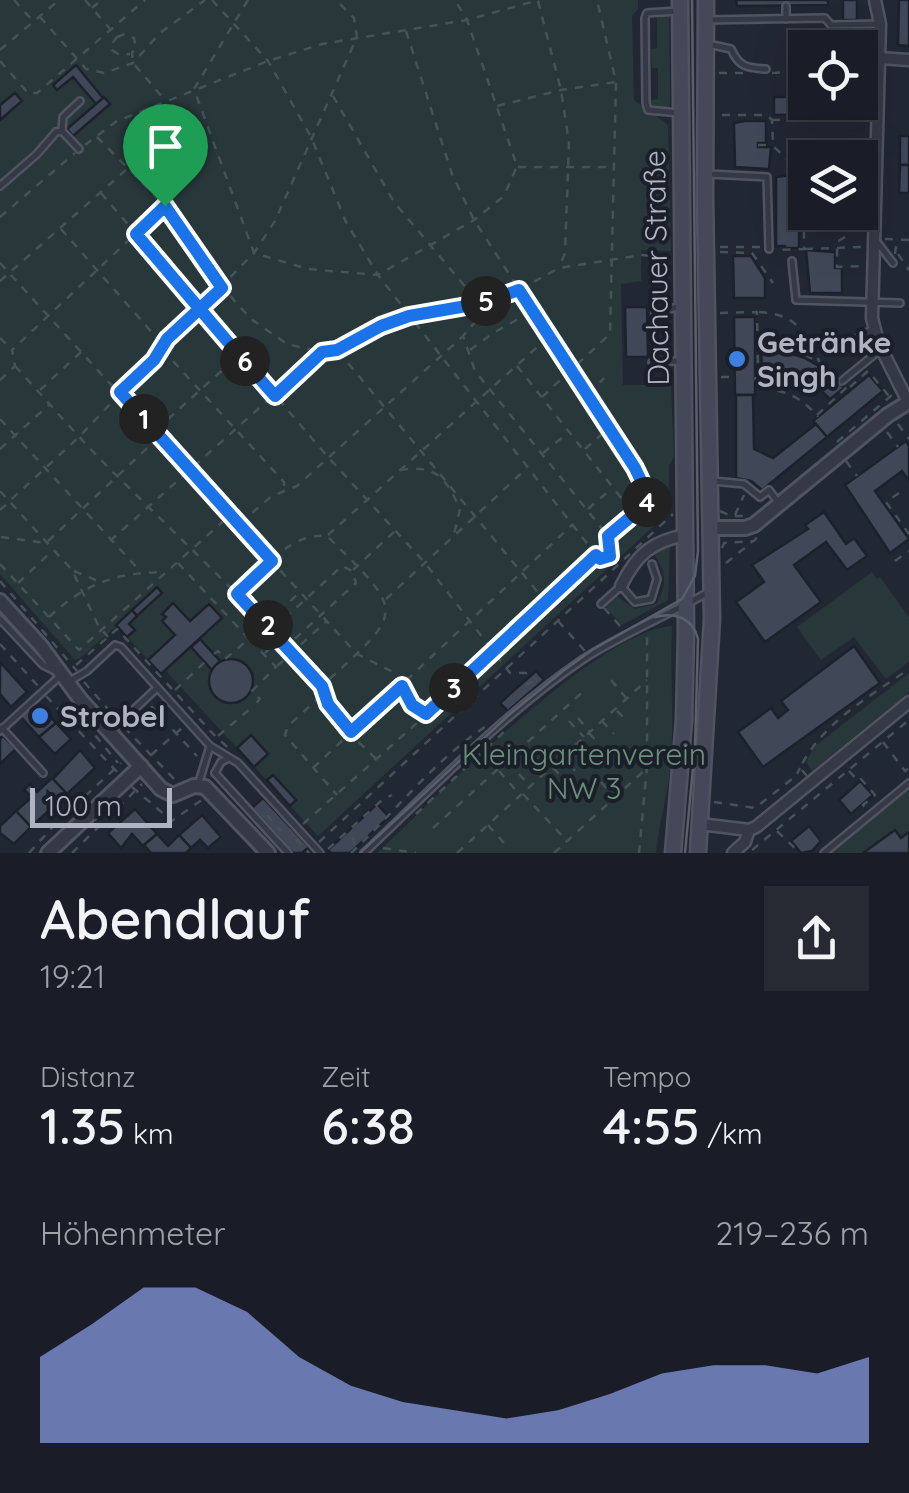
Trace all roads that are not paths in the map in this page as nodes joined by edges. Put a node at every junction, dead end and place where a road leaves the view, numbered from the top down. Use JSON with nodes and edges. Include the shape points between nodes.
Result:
{"nodes":[{"id":1,"x":706,"y":0,"type":"edge"},
{"id":2,"x":875,"y":0,"type":"edge"},
{"id":3,"x":680,"y":5,"type":"edge"},
{"id":4,"x":786,"y":6,"type":"dead end"},
{"id":5,"x":786,"y":19,"type":"junction"},
{"id":6,"x":705,"y":20,"type":"junction"},
{"id":7,"x":880,"y":27,"type":"junction"},
{"id":8,"x":871,"y":30,"type":"edge"},
{"id":9,"x":705,"y":44,"type":"junction"},
{"id":10,"x":879,"y":58,"type":"junction"},
{"id":11,"x":909,"y":60,"type":"edge"},
{"id":12,"x":766,"y":69,"type":"dead end"},
{"id":13,"x":80,"y":102,"type":"dead end"},
{"id":14,"x":682,"y":113,"type":"junction"},
{"id":15,"x":62,"y":131,"type":"junction"},
{"id":16,"x":79,"y":149,"type":"road end"},
{"id":17,"x":706,"y":174,"type":"junction"},
{"id":18,"x":0,"y":186,"type":"edge"},
{"id":19,"x":878,"y":239,"type":"junction"},
{"id":20,"x":769,"y":248,"type":"dead end"},
{"id":21,"x":891,"y":260,"type":"road end"},
{"id":22,"x":792,"y":261,"type":"dead end"},
{"id":23,"x":872,"y":302,"type":"junction"},
{"id":24,"x":900,"y":302,"type":"dead end"},
{"id":25,"x":684,"y":306,"type":"junction"},
{"id":26,"x":655,"y":312,"type":"dead end"},
{"id":27,"x":874,"y":328,"type":"junction"},
{"id":28,"x":826,"y":346,"type":"dead end"},
{"id":29,"x":881,"y":349,"type":"junction"},
{"id":30,"x":684,"y":361,"type":"junction"},
{"id":31,"x":652,"y":362,"type":"dead end"},
{"id":32,"x":842,"y":381,"type":"road end"},
{"id":33,"x":906,"y":398,"type":"edge"},
{"id":34,"x":710,"y":481,"type":"junction"},
{"id":35,"x":789,"y":501,"type":"junction"},
{"id":36,"x":710,"y":528,"type":"junction"},
{"id":37,"x":686,"y":536,"type":"junction"},
{"id":38,"x":652,"y":564,"type":"dead end"},
{"id":39,"x":621,"y":586,"type":"junction"},
{"id":40,"x":711,"y":591,"type":"junction"},
{"id":41,"x":0,"y":601,"type":"edge"},
{"id":42,"x":601,"y":604,"type":"dead end"},
{"id":43,"x":686,"y":605,"type":"junction"},
{"id":44,"x":0,"y":618,"type":"edge"},
{"id":45,"x":70,"y":678,"type":"junction"},
{"id":46,"x":157,"y":688,"type":"junction"},
{"id":47,"x":909,"y":702,"type":"edge"},
{"id":48,"x":115,"y":727,"type":"junction"},
{"id":49,"x":1,"y":729,"type":"edge"},
{"id":50,"x":209,"y":745,"type":"junction"},
{"id":51,"x":227,"y":759,"type":"junction"},
{"id":52,"x":147,"y":766,"type":"junction"},
{"id":53,"x":215,"y":772,"type":"junction"},
{"id":54,"x":44,"y":773,"type":"dead end"},
{"id":55,"x":200,"y":780,"type":"junction"},
{"id":56,"x":909,"y":783,"type":"edge"},
{"id":57,"x":675,"y":820,"type":"junction"},
{"id":58,"x":700,"y":824,"type":"junction"},
{"id":59,"x":749,"y":830,"type":"junction"},
{"id":60,"x":323,"y":851,"type":"edge"},
{"id":61,"x":48,"y":853,"type":"edge"},
{"id":62,"x":268,"y":853,"type":"edge"},
{"id":63,"x":288,"y":853,"type":"edge"},
{"id":64,"x":364,"y":853,"type":"edge"},
{"id":65,"x":673,"y":853,"type":"edge"},
{"id":66,"x":698,"y":853,"type":"edge"},
{"id":67,"x":733,"y":853,"type":"edge"},
{"id":68,"x":824,"y":853,"type":"edge"}],
"edges":[{"from":1,"to":6,"type":"main road","name":"Dachauer Straße"},
{"from":2,"to":7,"type":"street"},
{"from":3,"to":14,"type":"main road","name":"Dachauer Straße"},
{"from":3,"to":14,"type":"lane","via":[[647,13],[646,69],[648,110]]},
{"from":4,"to":5,"type":"lane"},
{"from":5,"to":6,"type":"lane"},
{"from":5,"to":7,"type":"lane"},
{"from":6,"to":9,"type":"main road","name":"Dachauer Straße"},
{"from":7,"to":8,"type":"lane"},
{"from":7,"to":10,"type":"street"},
{"from":9,"to":12,"type":"lane","via":[[732,48],[744,68]]},
{"from":9,"to":17,"type":"main road","name":"Dachauer Straße"},
{"from":10,"to":11,"type":"street"},
{"from":10,"to":19,"type":"street"},
{"from":13,"to":15,"type":"lane","via":[[63,116]]},
{"from":14,"to":25,"type":"main road","name":"Dachauer Straße"},
{"from":15,"to":16,"type":"lane"},
{"from":15,"to":18,"type":"lane"},
{"from":17,"to":20,"type":"lane","via":[[766,177]]},
{"from":17,"to":34,"type":"main road","name":"Dachauer Straße"},
{"from":19,"to":21,"type":"lane"},
{"from":19,"to":23,"type":"street"},
{"from":22,"to":23,"type":"lane","via":[[796,300]]},
{"from":23,"to":24,"type":"lane"},
{"from":23,"to":27,"type":"street"},
{"from":25,"to":26,"type":"lane"},
{"from":25,"to":30,"type":"main road","name":"Dachauer Straße"},
{"from":27,"to":28,"type":"lane","via":[[841,348]]},
{"from":27,"to":29,"type":"street"},
{"from":29,"to":32,"type":"lane"},
{"from":29,"to":33,"type":"street"},
{"from":30,"to":31,"type":"lane"},
{"from":30,"to":37,"type":"main road","name":"Dachauer Straße"},
{"from":33,"to":35,"type":"street"},
{"from":34,"to":35,"type":"lane","via":[[748,486],[760,497],[769,490]]},
{"from":34,"to":36,"type":"main road","name":"Dachauer Straße"},
{"from":35,"to":36,"type":"street","via":[[745,528]]},
{"from":36,"to":37,"type":"main road"},
{"from":36,"to":40,"type":"main road","name":"Dachauer Straße"},
{"from":37,"to":39,"type":"street","via":[[655,544]]},
{"from":37,"to":43,"type":"main road","name":"Dachauer Straße"},
{"from":38,"to":39,"type":"lane","via":[[657,584],[648,601],[636,602]]},
{"from":39,"to":42,"type":"lane"},
{"from":40,"to":43,"type":"lane"},
{"from":40,"to":58,"type":"main road","name":"Dachauer Straße"},
{"from":41,"to":45,"type":"street"},
{"from":43,"to":57,"type":"main road","name":"Dachauer Straße"},
{"from":43,"to":64,"type":"lane","via":[[568,671]]},
{"from":44,"to":45,"type":"lane","via":[[43,665]]},
{"from":45,"to":46,"type":"lane","via":[[115,646]]},
{"from":45,"to":48,"type":"street"},
{"from":45,"to":49,"type":"lane"},
{"from":46,"to":48,"type":"lane"},
{"from":46,"to":50,"type":"lane"},
{"from":47,"to":59,"type":"street"},
{"from":48,"to":52,"type":"street","via":[[130,755]]},
{"from":49,"to":54,"type":"lane"},
{"from":50,"to":51,"type":"lane"},
{"from":50,"to":55,"type":"lane"},
{"from":51,"to":53,"type":"lane"},
{"from":51,"to":60,"type":"lane"},
{"from":52,"to":55,"type":"street","via":[[173,795]]},
{"from":52,"to":61,"type":"street"},
{"from":53,"to":55,"type":"lane"},
{"from":53,"to":63,"type":"lane"},
{"from":55,"to":62,"type":"street"},
{"from":56,"to":68,"type":"lane"},
{"from":57,"to":58,"type":"main road"},
{"from":57,"to":65,"type":"main road","name":"Dachauer Straße"},
{"from":58,"to":59,"type":"street"},
{"from":58,"to":66,"type":"main road","name":"Dachauer Straße"},
{"from":59,"to":67,"type":"street"}]}
